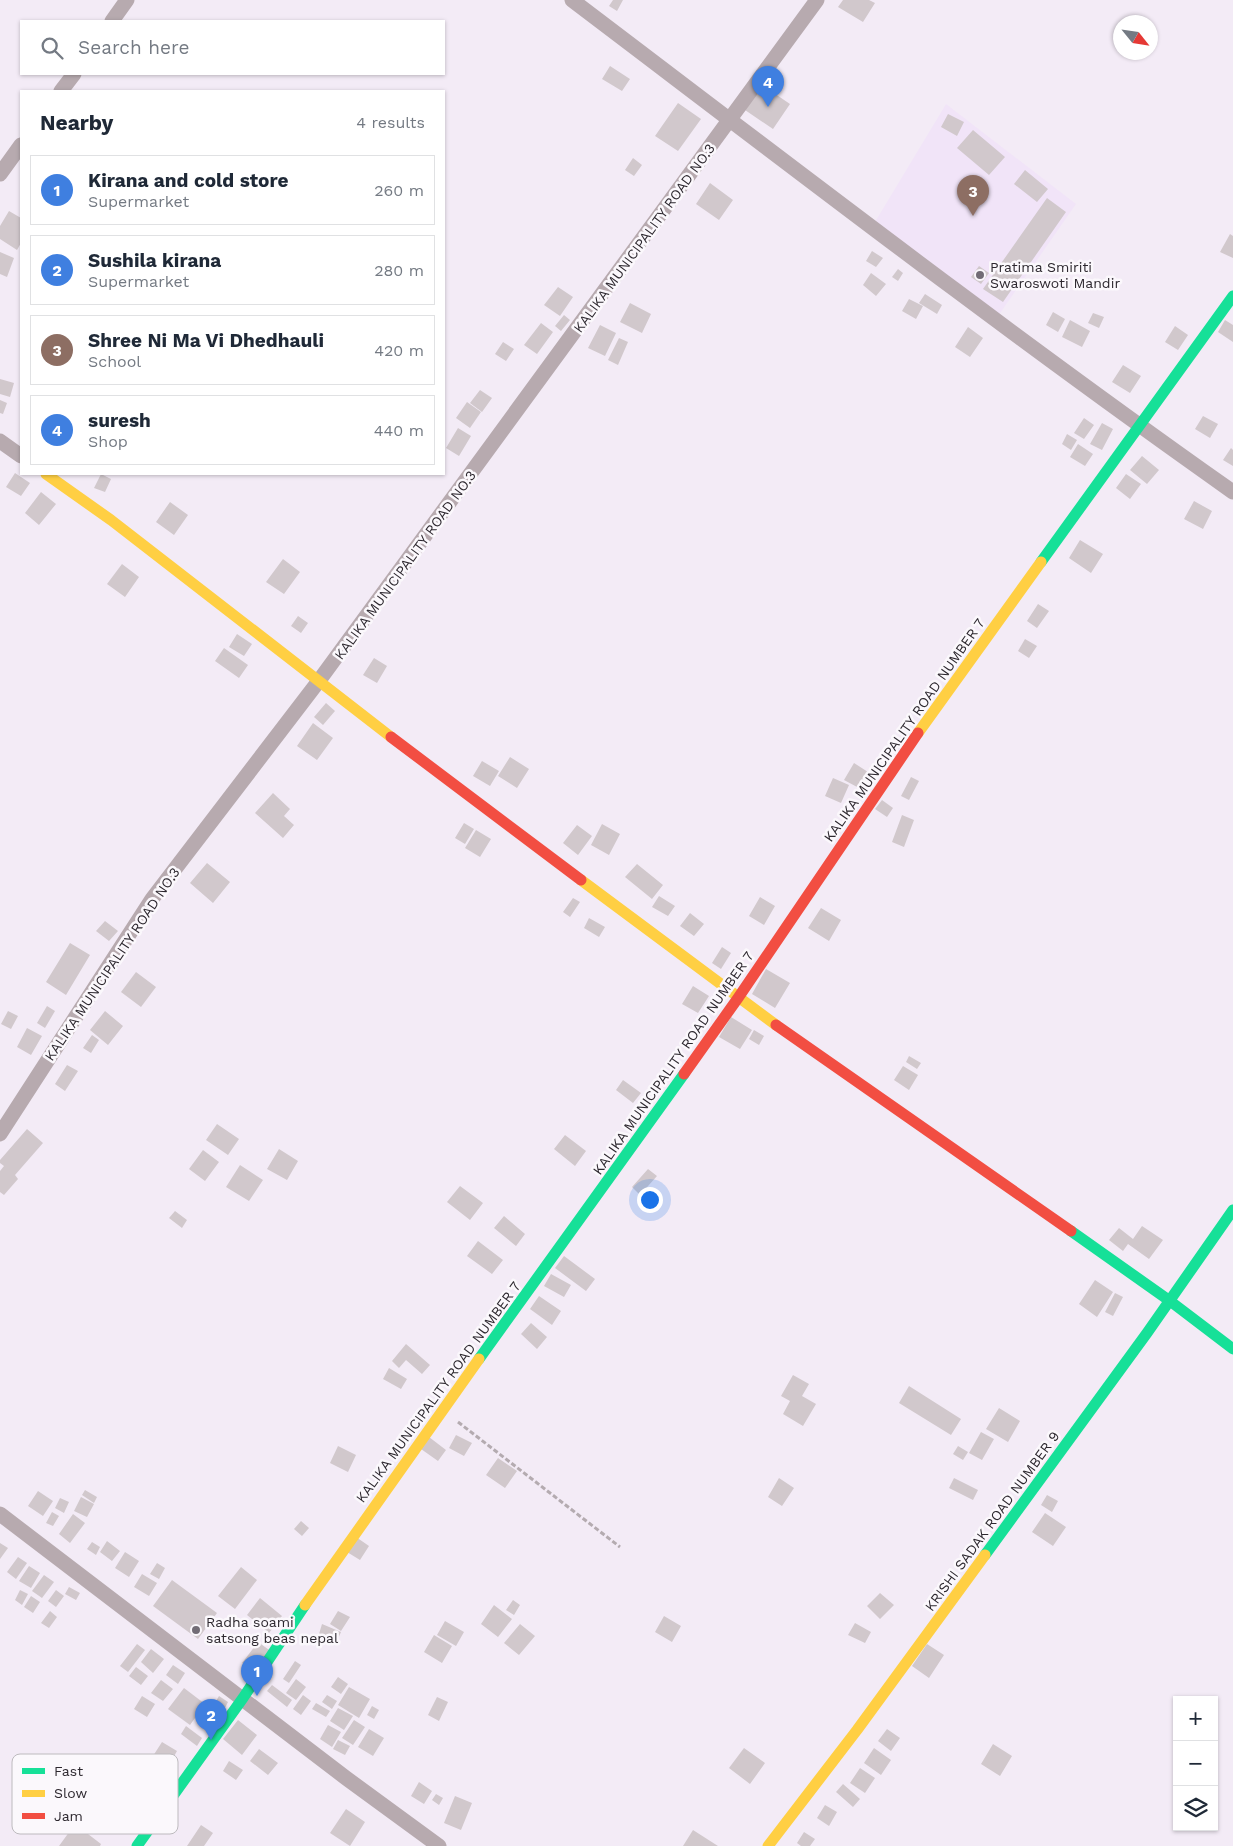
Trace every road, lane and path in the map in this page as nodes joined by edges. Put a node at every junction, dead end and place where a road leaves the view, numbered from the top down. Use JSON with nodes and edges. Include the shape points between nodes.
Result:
{"nodes":[{"id":1,"x":127,"y":0,"type":"edge"},
{"id":2,"x":572,"y":0,"type":"edge"},
{"id":3,"x":817,"y":0,"type":"edge"},
{"id":4,"x":113,"y":20,"type":"edge"},
{"id":5,"x":73,"y":75,"type":"edge"},
{"id":6,"x":62,"y":90,"type":"edge"},
{"id":7,"x":730,"y":120,"type":"junction"},
{"id":8,"x":20,"y":146,"type":"edge"},
{"id":9,"x":0,"y":174,"type":"edge"},
{"id":10,"x":1233,"y":296,"type":"edge"},
{"id":11,"x":1140,"y":426,"type":"junction"},
{"id":12,"x":0,"y":441,"type":"edge"},
{"id":13,"x":20,"y":455,"type":"edge"},
{"id":14,"x":47,"y":475,"type":"edge"},
{"id":15,"x":1233,"y":492,"type":"edge"},
{"id":16,"x":318,"y":682,"type":"junction"},
{"id":17,"x":738,"y":998,"type":"junction"},
{"id":18,"x":0,"y":1134,"type":"edge"},
{"id":19,"x":1233,"y":1210,"type":"edge"},
{"id":20,"x":1170,"y":1301,"type":"junction"},
{"id":21,"x":1233,"y":1349,"type":"edge"},
{"id":22,"x":443,"y":1411,"type":"junction"},
{"id":23,"x":0,"y":1514,"type":"edge"},
{"id":24,"x":620,"y":1547,"type":"dead end"},
{"id":25,"x":243,"y":1698,"type":"junction"},
{"id":26,"x":178,"y":1789,"type":"edge"},
{"id":27,"x":146,"y":1834,"type":"edge"},
{"id":28,"x":137,"y":1846,"type":"edge"},
{"id":29,"x":439,"y":1846,"type":"edge"},
{"id":30,"x":768,"y":1846,"type":"edge"}],
"edges":[{"from":1,"to":4,"type":"street"},
{"from":2,"to":7,"type":"street"},
{"from":3,"to":7,"type":"street","name":"KALIKA MUNICIPALITY ROAD NO.3"},
{"from":5,"to":6,"type":"street"},
{"from":7,"to":11,"type":"street"},
{"from":7,"to":16,"type":"street","name":"KALIKA MUNICIPALITY ROAD NO.3"},
{"from":8,"to":9,"type":"street"},
{"from":10,"to":11,"type":"street","name":"KALIKA MUNICIPALITY ROAD NUMBER 7"},
{"from":11,"to":15,"type":"street"},
{"from":11,"to":17,"type":"street","name":"KALIKA MUNICIPALITY ROAD NUMBER 7","via":[[930,715]]},
{"from":12,"to":13,"type":"street"},
{"from":14,"to":16,"type":"street","via":[[111,520]]},
{"from":16,"to":17,"type":"street"},
{"from":16,"to":18,"type":"street","name":"KALIKA MUNICIPALITY ROAD NO.3","via":[[152,900]]},
{"from":17,"to":20,"type":"street"},
{"from":17,"to":22,"type":"street","name":"KALIKA MUNICIPALITY ROAD NUMBER 7"},
{"from":19,"to":20,"type":"street","name":"KRISHI SADAK ROAD NUMBER 9"},
{"from":20,"to":21,"type":"street"},
{"from":20,"to":30,"type":"street","name":"KRISHI SADAK ROAD NUMBER 9","via":[[837,1759]]},
{"from":22,"to":24,"type":"path"},
{"from":22,"to":25,"type":"street","name":"KALIKA MUNICIPALITY ROAD NUMBER 7","via":[[328,1571]]},
{"from":23,"to":25,"type":"street"},
{"from":25,"to":26,"type":"street","name":"KALIKA MUNICIPALITY ROAD NUMBER 7"},
{"from":25,"to":29,"type":"street"},
{"from":27,"to":28,"type":"street","name":"KALIKA MUNICIPALITY ROAD NUMBER 7"}]}
